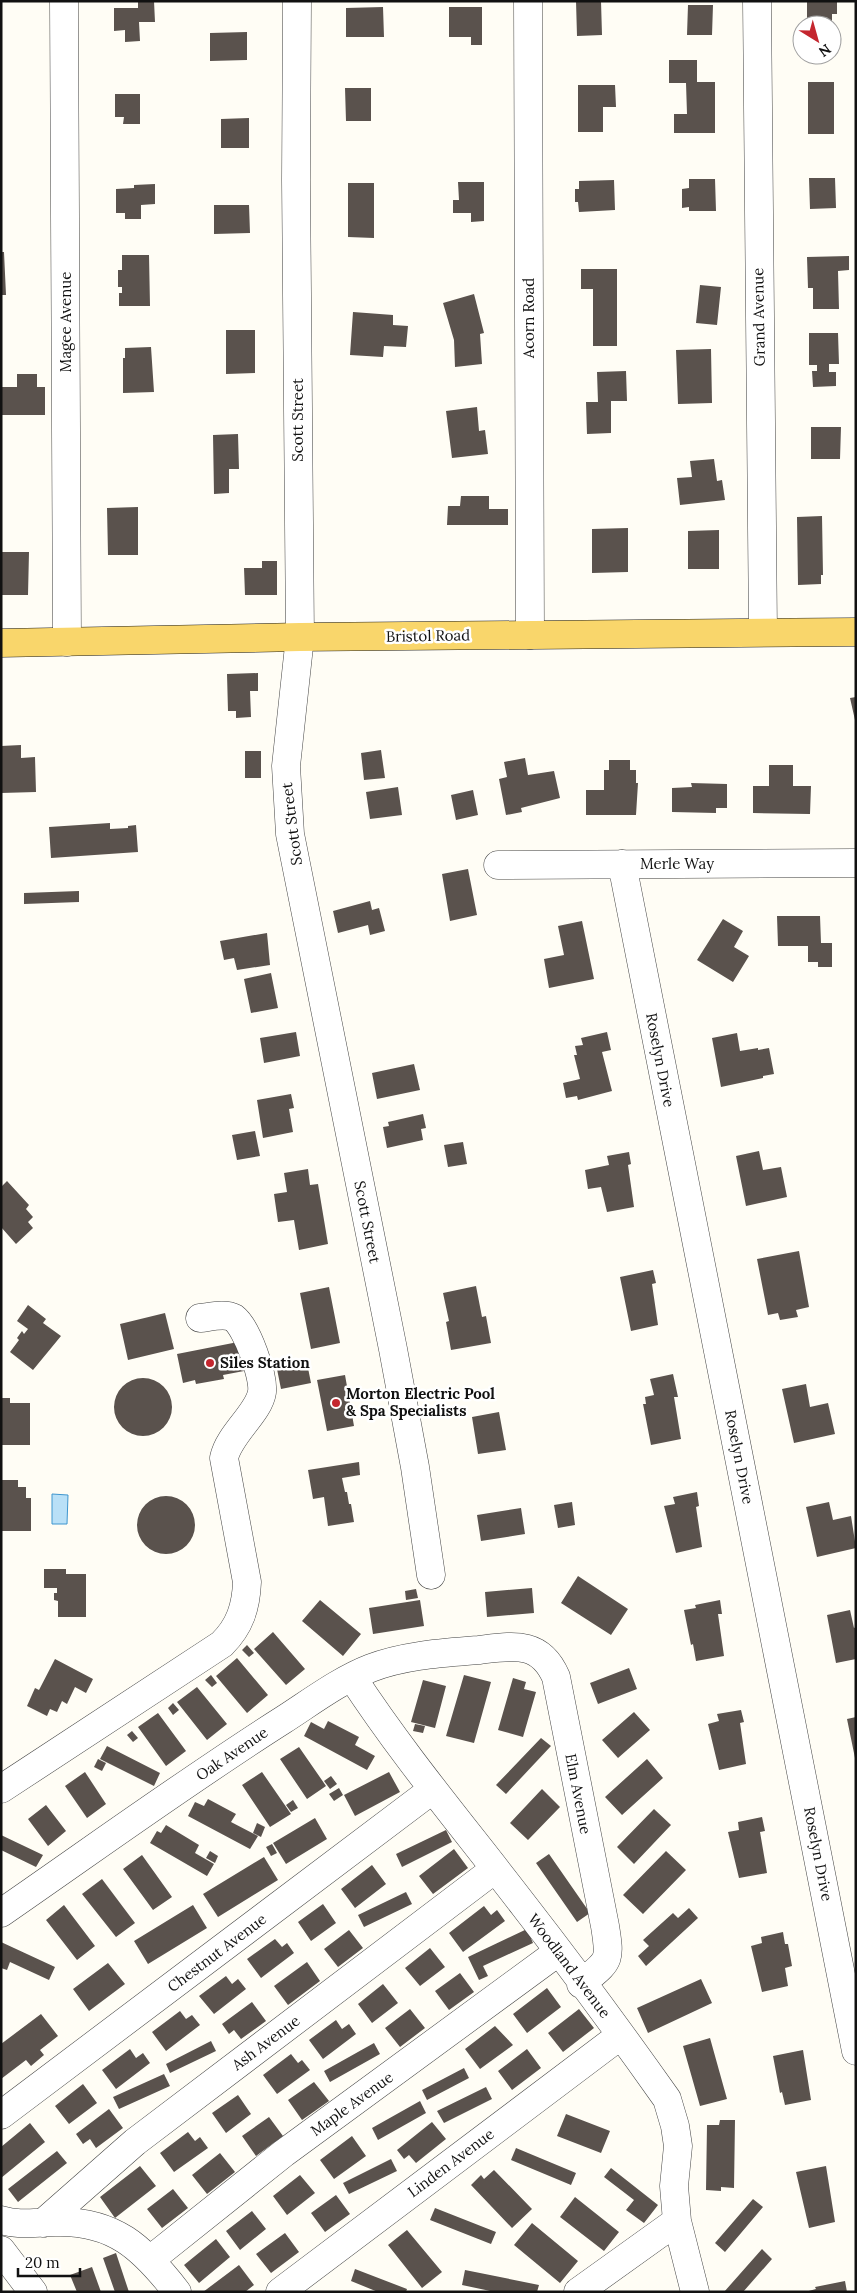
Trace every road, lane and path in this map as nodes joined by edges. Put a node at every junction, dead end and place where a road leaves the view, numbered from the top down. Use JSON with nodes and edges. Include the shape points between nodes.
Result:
{"nodes":[{"id":1,"x":64,"y":1,"type":"edge"},
{"id":2,"x":297,"y":1,"type":"edge"},
{"id":3,"x":528,"y":1,"type":"edge"},
{"id":4,"x":757,"y":1,"type":"edge"},
{"id":5,"x":763,"y":632,"type":"junction"},
{"id":6,"x":856,"y":632,"type":"edge"},
{"id":7,"x":530,"y":635,"type":"junction"},
{"id":8,"x":300,"y":637,"type":"junction"},
{"id":9,"x":67,"y":642,"type":"junction"},
{"id":10,"x":1,"y":644,"type":"edge"},
{"id":11,"x":856,"y":863,"type":"edge"},
{"id":12,"x":622,"y":864,"type":"junction"},
{"id":13,"x":498,"y":865,"type":"dead end"},
{"id":14,"x":200,"y":1318,"type":"dead end"},
{"id":15,"x":431,"y":1575,"type":"dead end"},
{"id":16,"x":485,"y":1649,"type":"joint"},
{"id":17,"x":352,"y":1677,"type":"junction"},
{"id":18,"x":1,"y":1789,"type":"edge"},
{"id":19,"x":432,"y":1790,"type":"junction"},
{"id":20,"x":495,"y":1869,"type":"junction"},
{"id":21,"x":1,"y":1912,"type":"edge"},
{"id":22,"x":558,"y":1952,"type":"junction"},
{"id":23,"x":582,"y":1984,"type":"junction"},
{"id":24,"x":621,"y":2035,"type":"junction"},
{"id":25,"x":856,"y":2051,"type":"edge"},
{"id":26,"x":1,"y":2115,"type":"edge"},
{"id":27,"x":1,"y":2220,"type":"edge"},
{"id":28,"x":678,"y":2221,"type":"junction"},
{"id":29,"x":42,"y":2223,"type":"junction"},
{"id":30,"x":1,"y":2250,"type":"edge"},
{"id":31,"x":150,"y":2260,"type":"junction"},
{"id":32,"x":33,"y":2292,"type":"edge"},
{"id":33,"x":177,"y":2292,"type":"edge"},
{"id":34,"x":280,"y":2292,"type":"edge"},
{"id":35,"x":578,"y":2292,"type":"edge"},
{"id":36,"x":695,"y":2292,"type":"edge"}],
"edges":[{"from":1,"to":9,"type":"street","name":"Magee Avenue"},
{"from":2,"to":8,"type":"street","name":"Scott Street"},
{"from":3,"to":7,"type":"street","name":"Acorn Road"},
{"from":4,"to":5,"type":"street","name":"Grand Avenue"},
{"from":5,"to":6,"type":"main road","name":"Bristol Road"},
{"from":5,"to":7,"type":"main road","name":"Bristol Road"},
{"from":7,"to":8,"type":"main road","name":"Bristol Road"},
{"from":8,"to":9,"type":"main road","name":"Bristol Road"},
{"from":8,"to":15,"type":"street","name":"Scott Street","via":[[286,766],[290,834],[396,1367]]},
{"from":9,"to":10,"type":"main road","name":"Bristol Road"},
{"from":11,"to":12,"type":"street","name":"Merle Way"},
{"from":12,"to":13,"type":"street","name":"Merle Way"},
{"from":12,"to":25,"type":"street","name":"Roselyn Drive"},
{"from":14,"to":18,"type":"street","via":[[233,1318],[242,1327],[262,1392],[226,1448],[224,1458],[247,1582],[240,1622],[222,1644]]},
{"from":16,"to":17,"type":"street","name":"Oak Avenue","via":[[401,1658]]},
{"from":16,"to":23,"type":"street","name":"Elm Avenue","via":[[526,1648],[539,1653],[556,1677],[609,1952],[603,1965]]},
{"from":17,"to":19,"type":"street","name":"Woodland Avenue"},
{"from":17,"to":21,"type":"street","name":"Oak Avenue","via":[[260,1735]]},
{"from":19,"to":20,"type":"street","name":"Woodland Avenue"},
{"from":19,"to":26,"type":"street","name":"Chestnut Avenue"},
{"from":20,"to":22,"type":"street","name":"Woodland Avenue"},
{"from":20,"to":29,"type":"street","name":"Ash Avenue","via":[[135,2142]]},
{"from":22,"to":23,"type":"street","name":"Woodland Avenue"},
{"from":22,"to":31,"type":"street","name":"Maple Avenue","via":[[284,2154]]},
{"from":23,"to":24,"type":"street","name":"Woodland Avenue"},
{"from":24,"to":28,"type":"street","name":"Woodland Avenue","via":[[667,2099],[671,2111],[678,2146],[674,2186]]},
{"from":24,"to":34,"type":"street","name":"Linden Avenue"},
{"from":27,"to":29,"type":"street","via":[[24,2225]]},
{"from":28,"to":35,"type":"street"},
{"from":28,"to":36,"type":"street","name":"Woodland Avenue"},
{"from":29,"to":31,"type":"street","via":[[81,2224],[106,2229],[134,2244]]},
{"from":30,"to":32,"type":"street"},
{"from":31,"to":33,"type":"street"}]}
